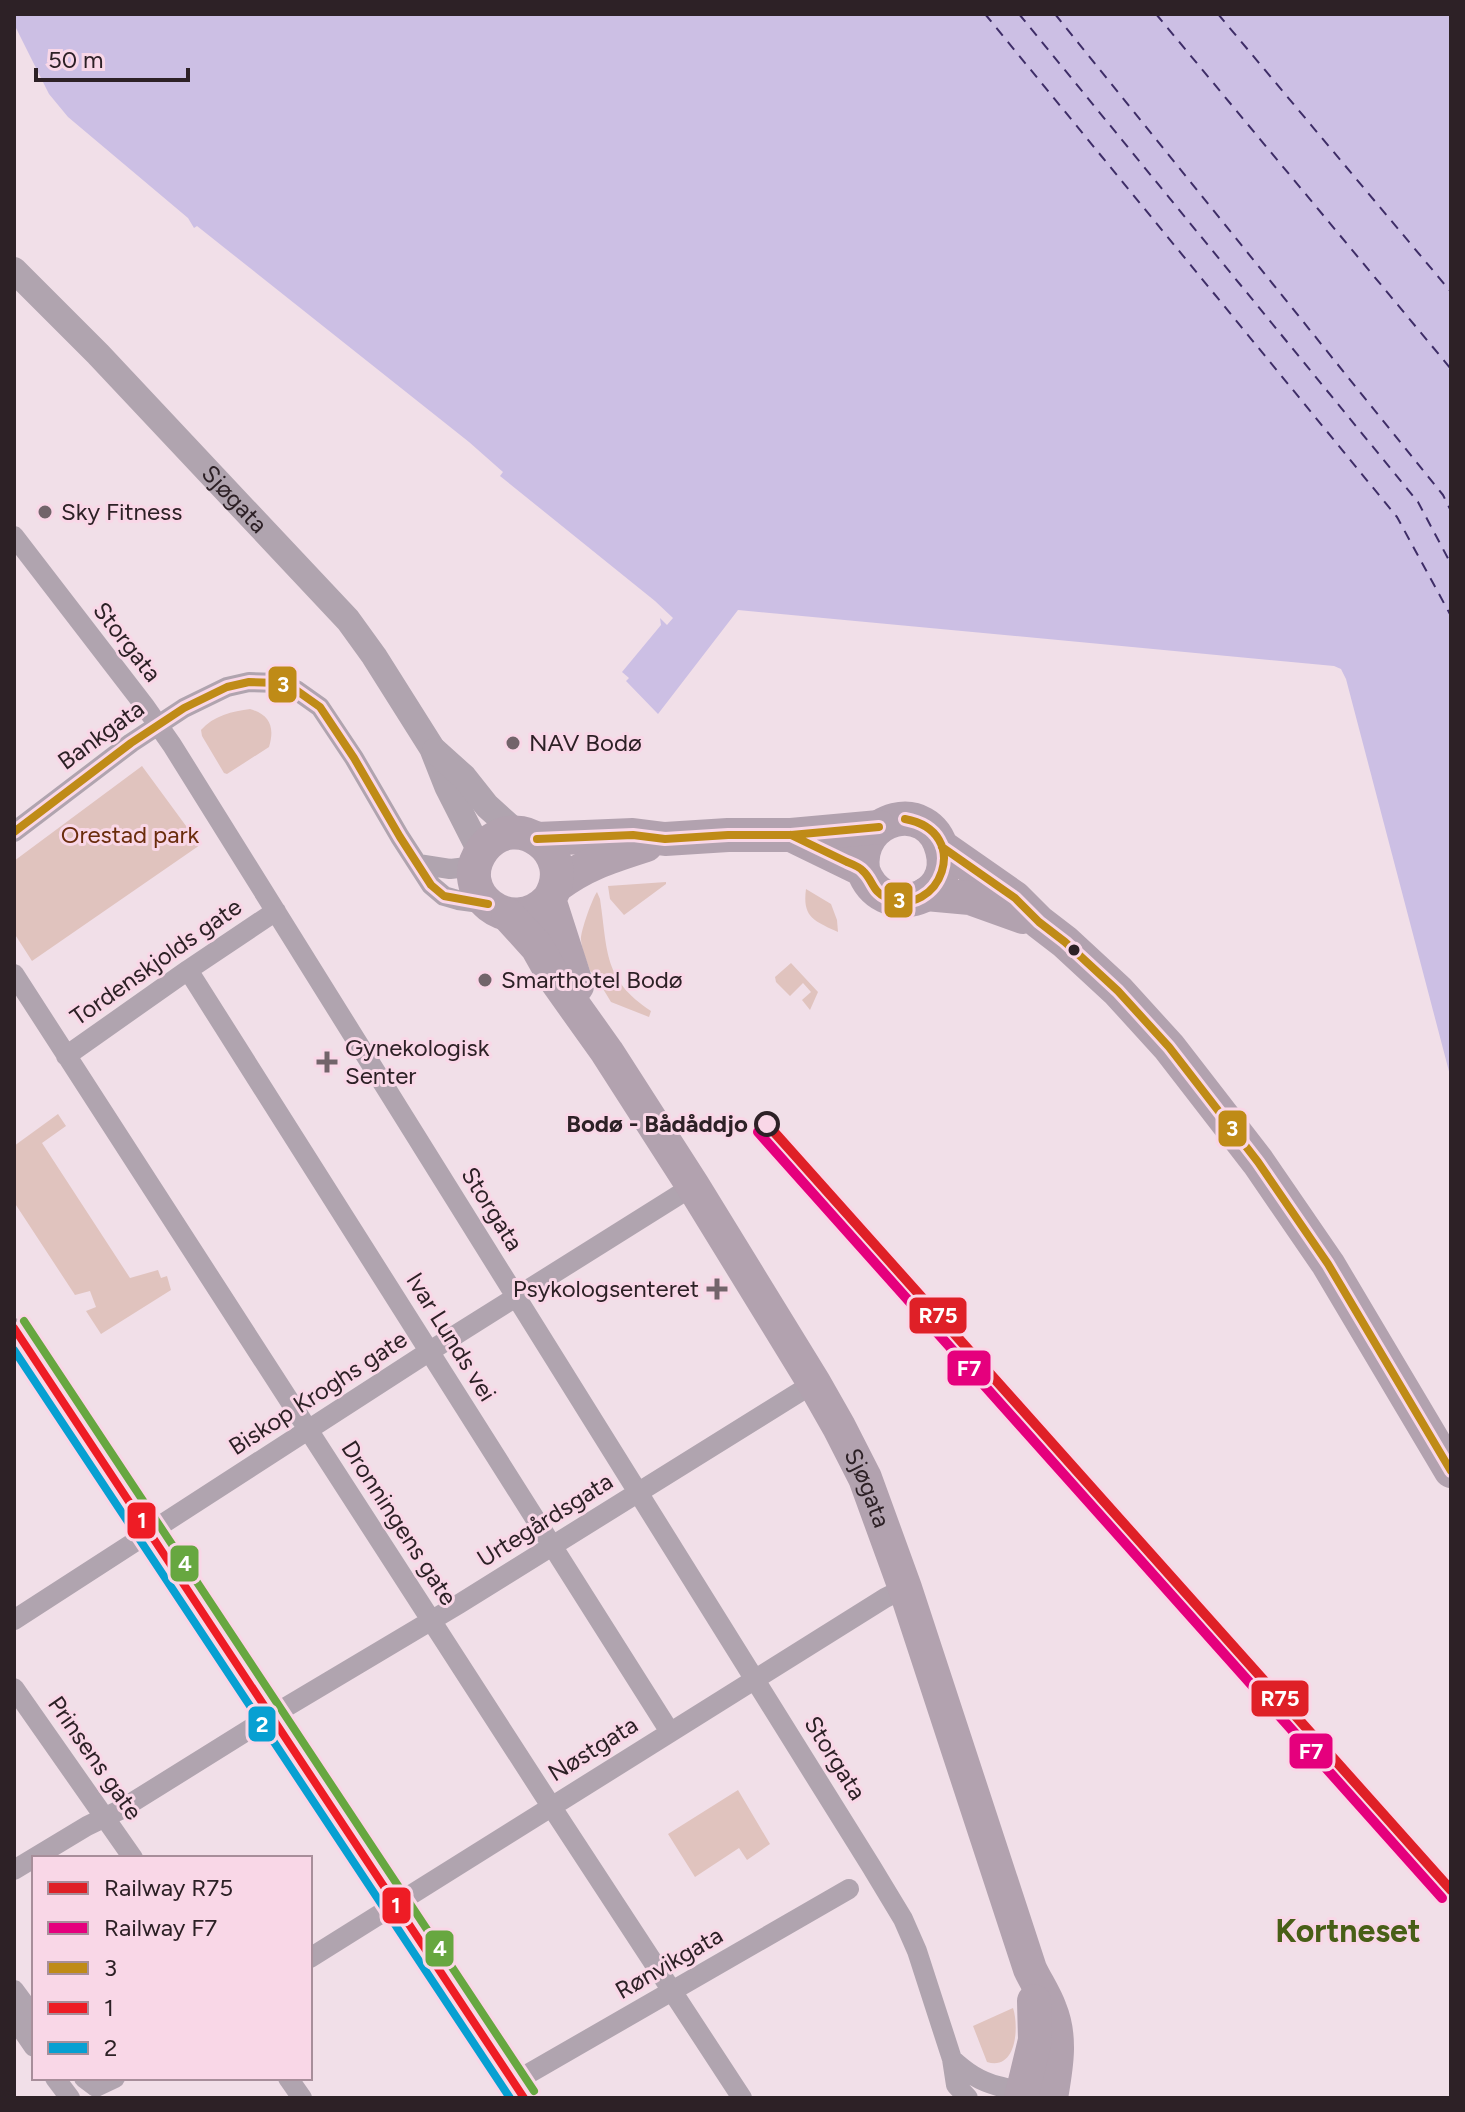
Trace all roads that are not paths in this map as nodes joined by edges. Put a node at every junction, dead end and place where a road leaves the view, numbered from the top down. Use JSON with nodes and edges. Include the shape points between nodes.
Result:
{"nodes":[{"id":1,"x":14,"y":270,"type":"edge"},
{"id":2,"x":14,"y":536,"type":"edge"},
{"id":3,"x":158,"y":725,"type":"junction"},
{"id":4,"x":432,"y":748,"type":"junction"},
{"id":5,"x":879,"y":827,"type":"junction"},
{"id":6,"x":14,"y":832,"type":"edge"},
{"id":7,"x":791,"y":835,"type":"junction"},
{"id":8,"x":527,"y":836,"type":"junction"},
{"id":9,"x":665,"y":839,"type":"junction"},
{"id":10,"x":942,"y":847,"type":"junction"},
{"id":11,"x":478,"y":859,"type":"junction"},
{"id":12,"x":418,"y":864,"type":"junction"},
{"id":13,"x":863,"y":870,"type":"junction"},
{"id":14,"x":552,"y":893,"type":"junction"},
{"id":15,"x":926,"y":894,"type":"junction"},
{"id":16,"x":498,"y":910,"type":"junction"},
{"id":17,"x":276,"y":911,"type":"junction"},
{"id":18,"x":1039,"y":922,"type":"junction"},
{"id":19,"x":188,"y":970,"type":"junction"},
{"id":20,"x":14,"y":974,"type":"edge"},
{"id":21,"x":607,"y":1052,"type":"junction"},
{"id":22,"x":66,"y":1056,"type":"junction"},
{"id":23,"x":693,"y":1186,"type":"junction"},
{"id":24,"x":517,"y":1296,"type":"junction"},
{"id":25,"x":14,"y":1328,"type":"edge"},
{"id":26,"x":430,"y":1351,"type":"junction"},
{"id":27,"x":21,"y":1352,"type":"edge"},
{"id":28,"x":814,"y":1383,"type":"junction"},
{"id":29,"x":309,"y":1431,"type":"junction"},
{"id":30,"x":1451,"y":1471,"type":"edge"},
{"id":31,"x":638,"y":1492,"type":"junction"},
{"id":32,"x":149,"y":1533,"type":"junction"},
{"id":33,"x":552,"y":1546,"type":"junction"},
{"id":34,"x":905,"y":1588,"type":"junction"},
{"id":35,"x":14,"y":1620,"type":"edge"},
{"id":36,"x":431,"y":1621,"type":"junction"},
{"id":37,"x":755,"y":1680,"type":"junction"},
{"id":38,"x":14,"y":1688,"type":"edge"},
{"id":39,"x":271,"y":1716,"type":"junction"},
{"id":40,"x":670,"y":1732,"type":"junction"},
{"id":41,"x":551,"y":1806,"type":"junction"},
{"id":42,"x":105,"y":1817,"type":"junction"},
{"id":43,"x":38,"y":1856,"type":"edge"},
{"id":44,"x":132,"y":1856,"type":"edge"},
{"id":45,"x":32,"y":1860,"type":"edge"},
{"id":46,"x":14,"y":1870,"type":"edge"},
{"id":47,"x":849,"y":1889,"type":"dead end"},
{"id":48,"x":396,"y":1904,"type":"junction"},
{"id":49,"x":312,"y":1957,"type":"edge"},
{"id":50,"x":14,"y":1990,"type":"edge"},
{"id":51,"x":672,"y":1991,"type":"junction"},
{"id":52,"x":32,"y":2014,"type":"edge"},
{"id":53,"x":14,"y":2018,"type":"edge"},
{"id":54,"x":32,"y":2044,"type":"edge"},
{"id":55,"x":952,"y":2059,"type":"junction"},
{"id":56,"x":56,"y":2080,"type":"edge"},
{"id":57,"x":87,"y":2080,"type":"edge"},
{"id":58,"x":111,"y":2080,"type":"edge"},
{"id":59,"x":289,"y":2080,"type":"edge"},
{"id":60,"x":519,"y":2090,"type":"edge"},
{"id":61,"x":1031,"y":2096,"type":"edge"},
{"id":62,"x":70,"y":2098,"type":"edge"},
{"id":63,"x":302,"y":2098,"type":"edge"},
{"id":64,"x":742,"y":2098,"type":"edge"},
{"id":65,"x":968,"y":2098,"type":"edge"}],
"edges":[{"from":1,"to":4,"type":"street","name":"Sjøgata","via":[[348,620]]},
{"from":2,"to":3,"type":"street","name":"Storgata"},
{"from":3,"to":6,"type":"street","name":"Bankgata"},
{"from":3,"to":12,"type":"street","name":"Bankgata","via":[[227,687],[279,683],[296,690],[320,707],[335,728]]},
{"from":3,"to":17,"type":"street","name":"Storgata"},
{"from":4,"to":8,"type":"street","name":"Sjøgata","via":[[487,806]]},
{"from":4,"to":11,"type":"street","name":"Sjøgata"},
{"from":5,"to":7,"type":"highway"},
{"from":5,"to":10,"type":"highway","via":[[894,820],[915,820],[933,832]]},
{"from":5,"to":13,"type":"highway","via":[[863,850]]},
{"from":7,"to":9,"type":"highway"},
{"from":7,"to":13,"type":"highway"},
{"from":8,"to":9,"type":"highway"},
{"from":8,"to":11,"type":"highway","via":[[500,836]]},
{"from":8,"to":14,"type":"highway","name":"Sjøgata","via":[[555,859]]},
{"from":9,"to":14,"type":"highway","via":[[580,869]]},
{"from":10,"to":15,"type":"highway","via":[[942,873]]},
{"from":10,"to":18,"type":"highway","via":[[1015,898]]},
{"from":11,"to":12,"type":"street","via":[[450,869]]},
{"from":11,"to":16,"type":"highway","name":"Sjøgata","via":[[477,887]]},
{"from":12,"to":16,"type":"street","name":"Bankgata","via":[[444,896]]},
{"from":13,"to":15,"type":"highway","via":[[869,884],[887,898],[909,901]]},
{"from":14,"to":16,"type":"highway","via":[[543,906],[526,915]]},
{"from":14,"to":21,"type":"highway","name":"Sjøgata","via":[[572,973]]},
{"from":15,"to":18,"type":"highway","via":[[970,898]]},
{"from":16,"to":21,"type":"highway","name":"Sjøgata","via":[[537,947]]},
{"from":17,"to":19,"type":"street","name":"Tordenskjolds gate"},
{"from":17,"to":24,"type":"street","name":"Storgata"},
{"from":18,"to":30,"type":"highway","via":[[1118,991],[1258,1162],[1328,1264]]},
{"from":19,"to":22,"type":"street","name":"Tordenskjolds gate"},
{"from":19,"to":26,"type":"street","name":"Ivar Lunds vei"},
{"from":20,"to":22,"type":"street","name":"Dronningens gate"},
{"from":21,"to":23,"type":"highway","name":"Sjøgata"},
{"from":22,"to":29,"type":"street","name":"Dronningens gate"},
{"from":23,"to":24,"type":"street","name":"Biskop Kroghs gate"},
{"from":23,"to":28,"type":"highway","name":"Sjøgata"},
{"from":24,"to":26,"type":"street","name":"Biskop Kroghs gate"},
{"from":24,"to":31,"type":"street","name":"Storgata"},
{"from":25,"to":27,"type":"street"},
{"from":26,"to":29,"type":"street","name":"Biskop Kroghs gate"},
{"from":26,"to":33,"type":"street","name":"Ivar Lunds vei"},
{"from":27,"to":32,"type":"street"},
{"from":28,"to":31,"type":"street","name":"Urtegårdsgata"},
{"from":28,"to":34,"type":"highway","name":"Sjøgata","via":[[865,1478]]},
{"from":29,"to":32,"type":"street","name":"Biskop Kroghs gate"},
{"from":29,"to":36,"type":"street","name":"Dronningens gate"},
{"from":31,"to":33,"type":"street","name":"Urtegårdsgata"},
{"from":31,"to":37,"type":"street","name":"Storgata"},
{"from":32,"to":35,"type":"street","name":"Biskop Kroghs gate"},
{"from":32,"to":39,"type":"street"},
{"from":33,"to":36,"type":"street","name":"Urtegårdsgata"},
{"from":33,"to":40,"type":"street","name":"Ivar Lunds vei"},
{"from":34,"to":37,"type":"street","name":"Nøstgata"},
{"from":34,"to":61,"type":"highway","name":"Sjøgata","via":[[1030,1969],[1035,2013]]},
{"from":36,"to":39,"type":"street","name":"Urtegårdsgata"},
{"from":36,"to":41,"type":"street","name":"Dronningens gate"},
{"from":37,"to":40,"type":"street","name":"Nøstgata"},
{"from":37,"to":55,"type":"street","name":"Storgata","via":[[903,1919]]},
{"from":38,"to":42,"type":"street","name":"Prinsens gate"},
{"from":39,"to":42,"type":"street","name":"Urtegårdsgata"},
{"from":39,"to":48,"type":"street"},
{"from":40,"to":41,"type":"street","name":"Nøstgata"},
{"from":41,"to":48,"type":"street","name":"Nøstgata"},
{"from":41,"to":51,"type":"street","name":"Dronningens gate"},
{"from":42,"to":43,"type":"street","name":"Urtegårdsgata"},
{"from":42,"to":44,"type":"street","name":"Prinsens gate"},
{"from":45,"to":46,"type":"street","name":"Urtegårdsgata"},
{"from":47,"to":51,"type":"street","name":"Rønvikgata"},
{"from":48,"to":49,"type":"street","name":"Nøstgata"},
{"from":48,"to":60,"type":"street"},
{"from":50,"to":52,"type":"street"},
{"from":51,"to":60,"type":"street","name":"Rønvikgata"},
{"from":51,"to":64,"type":"street","name":"Dronningens gate"},
{"from":53,"to":54,"type":"street"},
{"from":55,"to":61,"type":"street","via":[[978,2079]]},
{"from":55,"to":65,"type":"street","name":"Storgata","via":[[956,2085]]},
{"from":56,"to":62,"type":"street"},
{"from":57,"to":58,"type":"street","via":[[96,2087]]},
{"from":59,"to":63,"type":"street"}]}
